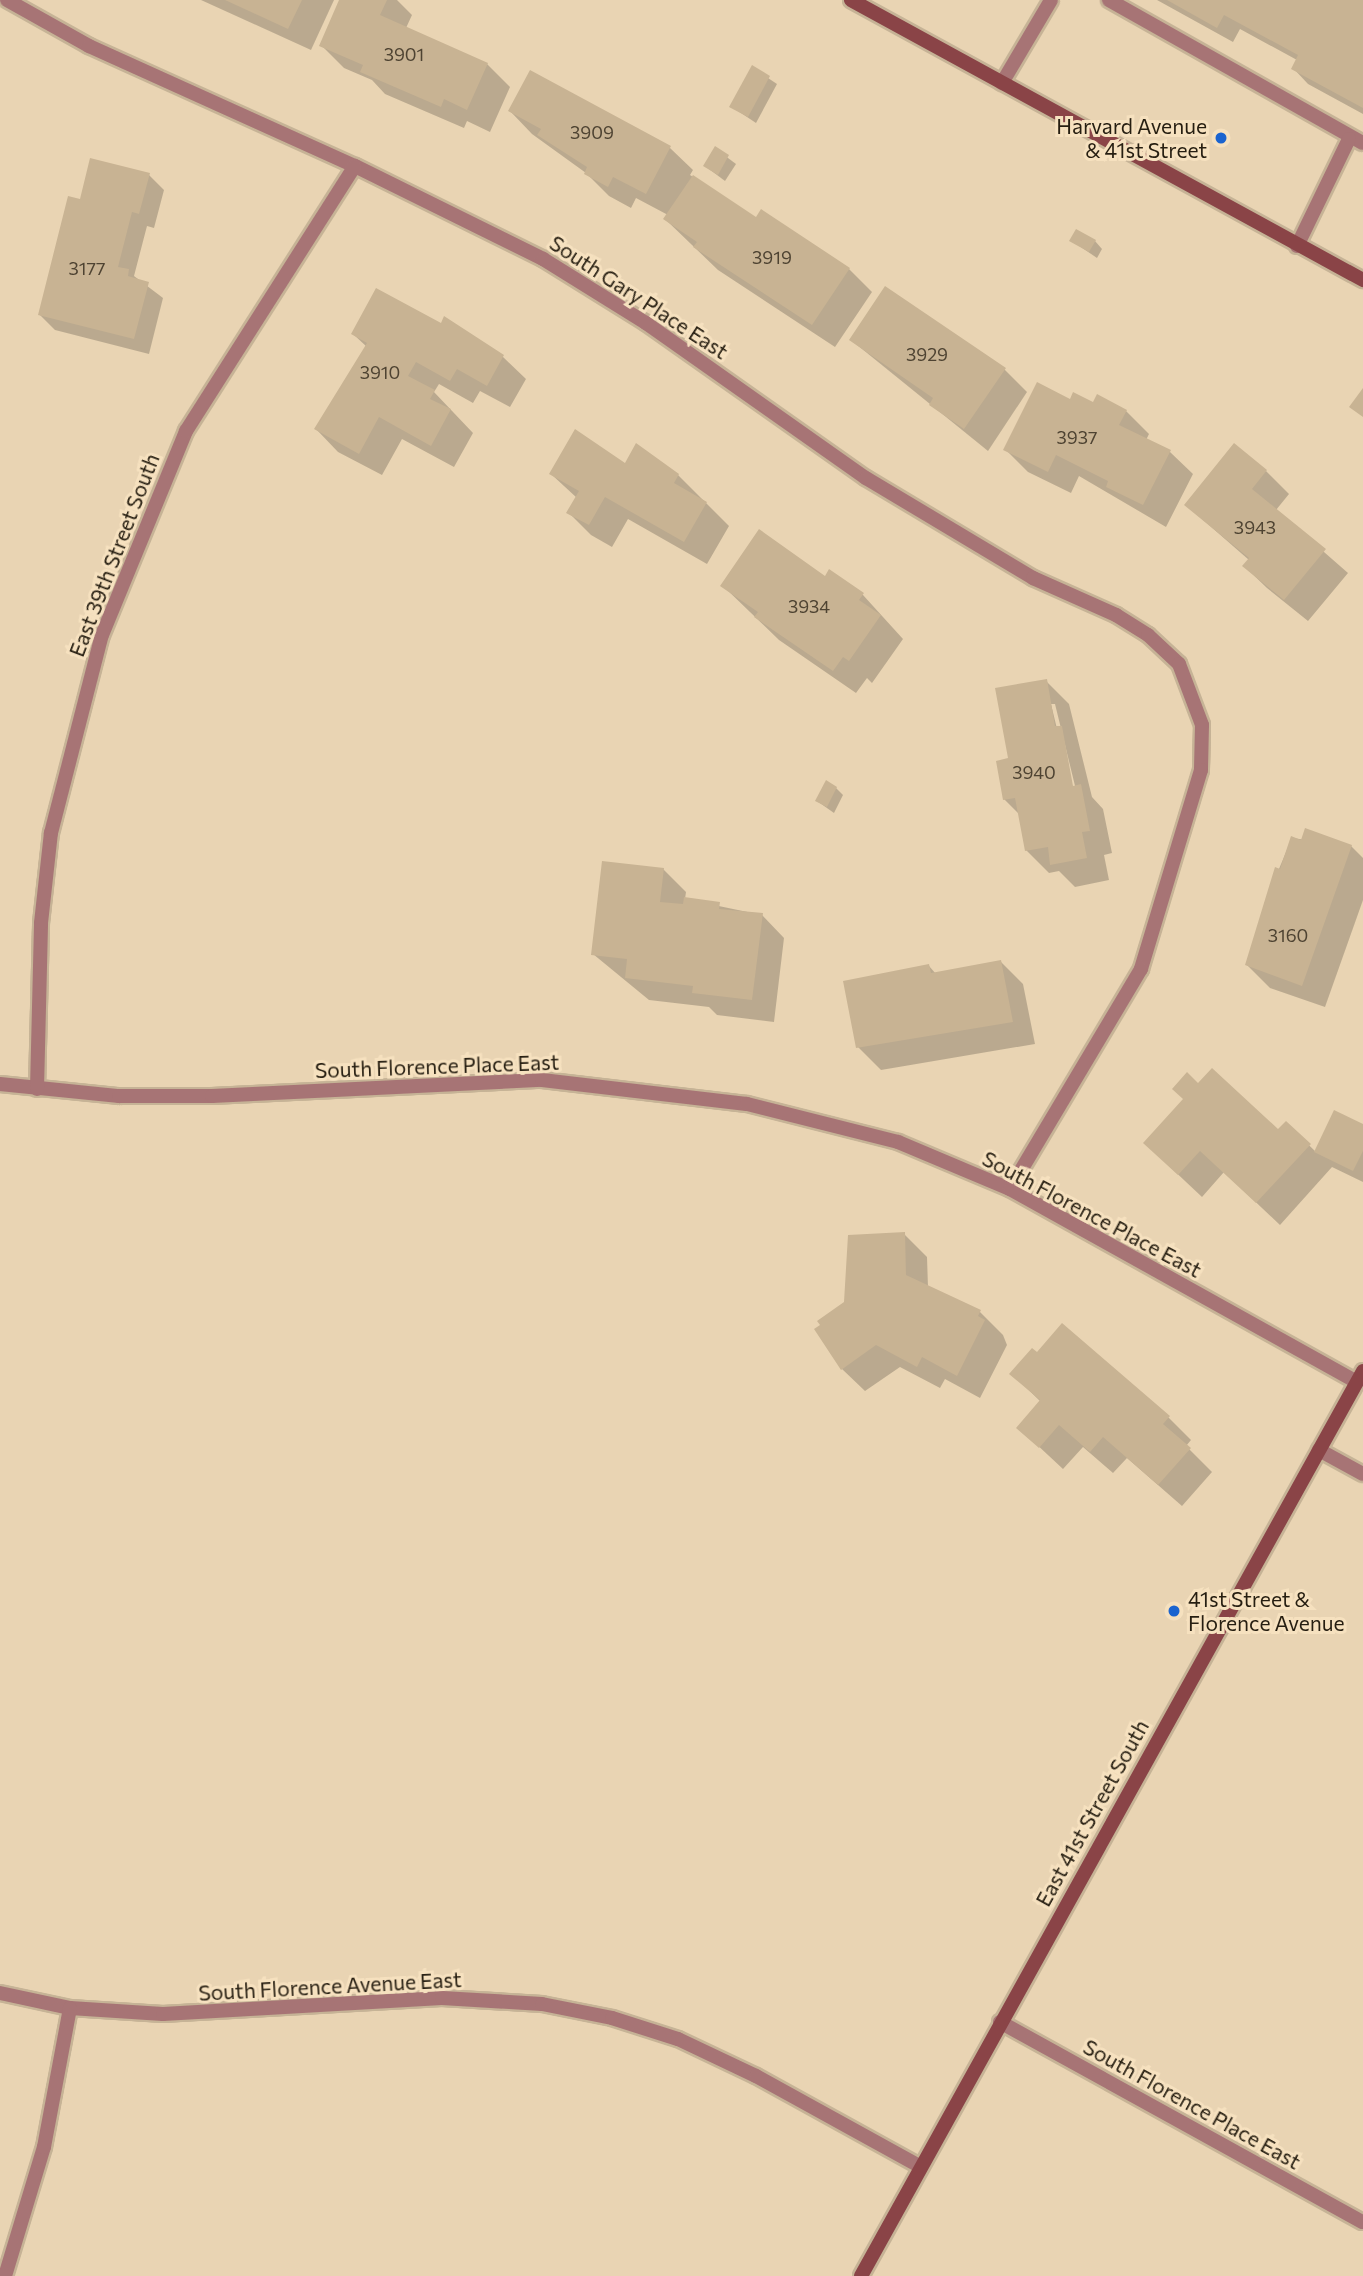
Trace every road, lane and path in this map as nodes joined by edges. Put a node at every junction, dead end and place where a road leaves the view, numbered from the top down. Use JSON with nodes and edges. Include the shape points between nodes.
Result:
{"nodes":[{"id":1,"x":7,"y":0,"type":"edge"},
{"id":2,"x":851,"y":0,"type":"edge"},
{"id":3,"x":1051,"y":0,"type":"edge"},
{"id":4,"x":1109,"y":0,"type":"edge"},
{"id":5,"x":1002,"y":83,"type":"junction"},
{"id":6,"x":1356,"y":141,"type":"edge"},
{"id":7,"x":355,"y":166,"type":"junction"},
{"id":8,"x":1297,"y":246,"type":"junction"},
{"id":9,"x":1363,"y":280,"type":"edge"},
{"id":10,"x":0,"y":1084,"type":"edge"},
{"id":11,"x":37,"y":1089,"type":"junction"},
{"id":12,"x":1010,"y":1189,"type":"junction"},
{"id":13,"x":1360,"y":1376,"type":"edge"},
{"id":14,"x":1319,"y":1450,"type":"junction"},
{"id":15,"x":1363,"y":1474,"type":"edge"},
{"id":16,"x":0,"y":1993,"type":"edge"},
{"id":17,"x":71,"y":2008,"type":"junction"},
{"id":18,"x":1000,"y":2022,"type":"junction"},
{"id":19,"x":921,"y":2167,"type":"junction"},
{"id":20,"x":1363,"y":2222,"type":"edge"},
{"id":21,"x":5,"y":2276,"type":"edge"},
{"id":22,"x":860,"y":2276,"type":"edge"}],
"edges":[{"from":1,"to":7,"type":"street","name":"South Gary Place East","via":[[89,46]]},
{"from":2,"to":5,"type":"main road"},
{"from":3,"to":5,"type":"street"},
{"from":4,"to":6,"type":"street"},
{"from":5,"to":8,"type":"main road"},
{"from":6,"to":8,"type":"street"},
{"from":7,"to":11,"type":"street","name":"East 39th Street South","via":[[186,431],[102,635],[51,833],[41,923]]},
{"from":7,"to":12,"type":"street","name":"South Gary Place East","via":[[543,259],[866,478],[1033,578],[1116,615],[1148,635],[1178,664],[1202,725],[1201,770],[1141,970]]},
{"from":8,"to":9,"type":"main road"},
{"from":10,"to":11,"type":"street","name":"South Florence Place East"},
{"from":11,"to":12,"type":"street","name":"South Florence Place East","via":[[212,1096],[542,1080],[676,1094],[817,1120],[898,1142]]},
{"from":12,"to":13,"type":"street","name":"South Florence Place East"},
{"from":13,"to":14,"type":"main road","name":"East 41st Street South"},
{"from":14,"to":15,"type":"street"},
{"from":14,"to":18,"type":"main road","name":"East 41st Street South"},
{"from":16,"to":17,"type":"street","name":"South Florence Avenue East"},
{"from":17,"to":19,"type":"street","name":"South Florence Avenue East","via":[[163,2014],[442,1997],[542,2004],[612,2018],[678,2039],[756,2076]]},
{"from":17,"to":21,"type":"street","via":[[44,2147]]},
{"from":18,"to":19,"type":"main road","name":"East 41st Street South"},
{"from":18,"to":20,"type":"street","name":"South Florence Place East"},
{"from":19,"to":22,"type":"main road","name":"East 41st Street South"}]}
